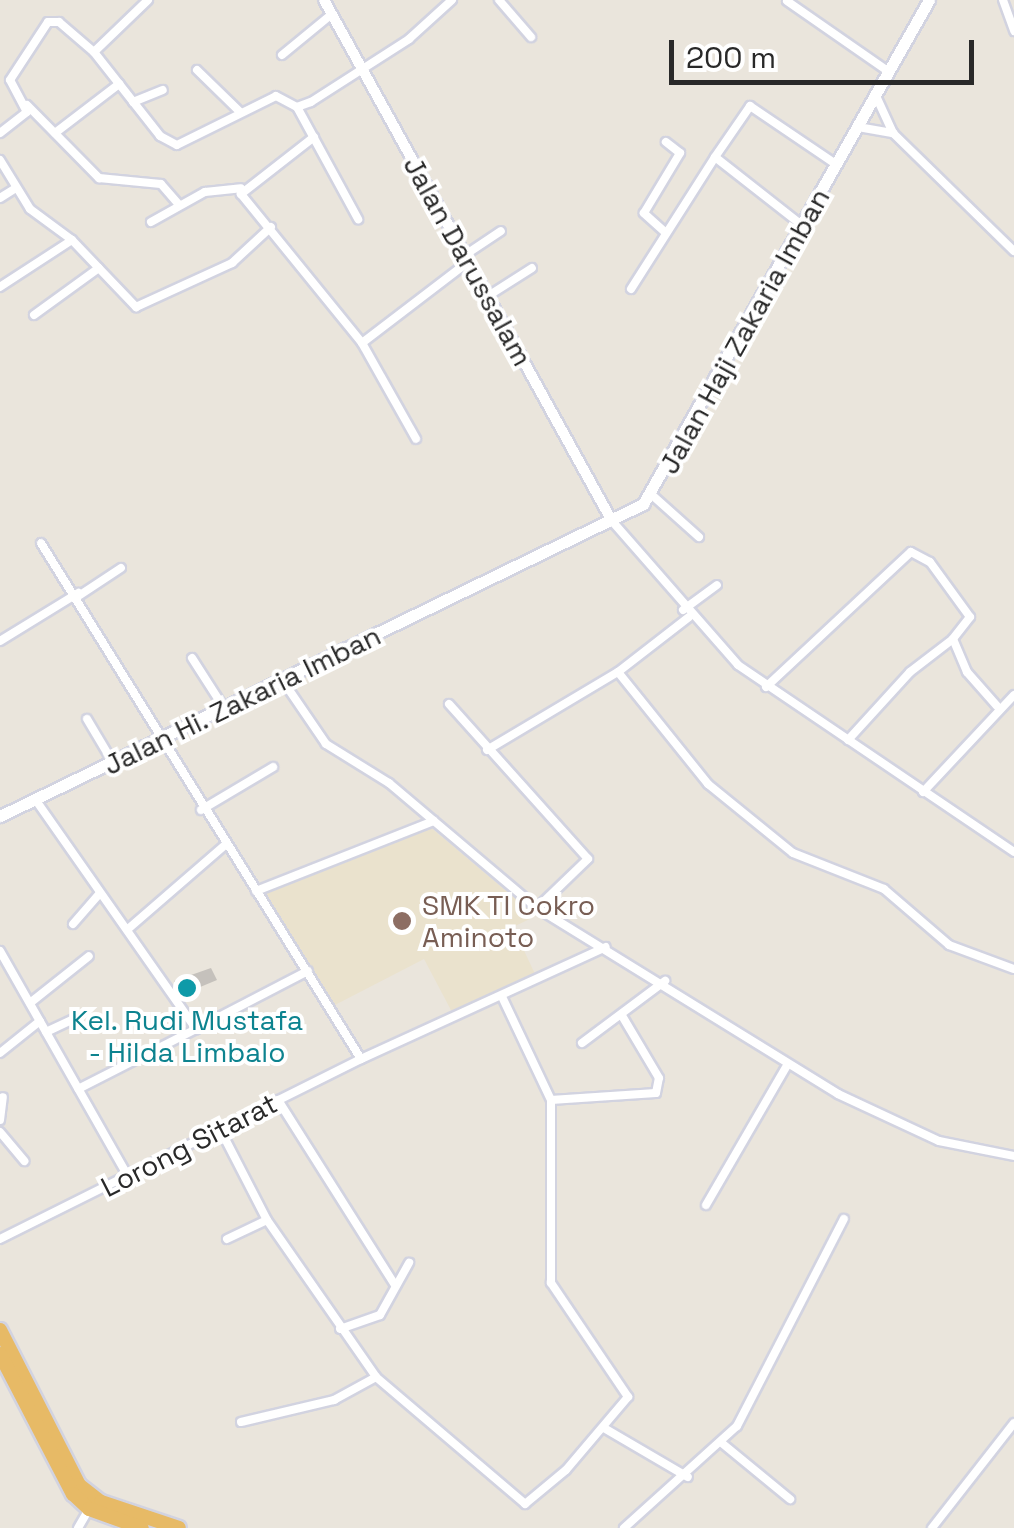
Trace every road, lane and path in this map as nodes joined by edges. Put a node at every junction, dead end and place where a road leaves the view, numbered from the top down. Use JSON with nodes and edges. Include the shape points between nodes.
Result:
{"nodes":[{"id":1,"x":148,"y":0,"type":"edge"},
{"id":2,"x":324,"y":0,"type":"edge"},
{"id":3,"x":452,"y":0,"type":"edge"},
{"id":4,"x":499,"y":0,"type":"edge"},
{"id":5,"x":786,"y":0,"type":"edge"},
{"id":6,"x":929,"y":0,"type":"edge"},
{"id":7,"x":1003,"y":0,"type":"edge"},
{"id":8,"x":332,"y":14,"type":"junction"},
{"id":9,"x":1014,"y":30,"type":"edge"},
{"id":10,"x":532,"y":37,"type":"dead end"},
{"id":11,"x":94,"y":52,"type":"junction"},
{"id":12,"x":282,"y":55,"type":"dead end"},
{"id":13,"x":196,"y":70,"type":"dead end"},
{"id":14,"x":363,"y":70,"type":"junction"},
{"id":15,"x":889,"y":72,"type":"junction"},
{"id":16,"x":119,"y":84,"type":"junction"},
{"id":17,"x":163,"y":90,"type":"dead end"},
{"id":18,"x":876,"y":96,"type":"junction"},
{"id":19,"x":133,"y":102,"type":"junction"},
{"id":20,"x":27,"y":105,"type":"junction"},
{"id":21,"x":297,"y":107,"type":"junction"},
{"id":22,"x":240,"y":112,"type":"junction"},
{"id":23,"x":858,"y":127,"type":"junction"},
{"id":24,"x":894,"y":133,"type":"junction"},
{"id":25,"x":0,"y":134,"type":"edge"},
{"id":26,"x":55,"y":134,"type":"junction"},
{"id":27,"x":314,"y":137,"type":"junction"},
{"id":28,"x":666,"y":142,"type":"dead end"},
{"id":29,"x":715,"y":157,"type":"junction"},
{"id":30,"x":0,"y":160,"type":"edge"},
{"id":31,"x":837,"y":165,"type":"junction"},
{"id":32,"x":16,"y":188,"type":"junction"},
{"id":33,"x":240,"y":188,"type":"junction"},
{"id":34,"x":0,"y":198,"type":"edge"},
{"id":35,"x":179,"y":205,"type":"junction"},
{"id":36,"x":358,"y":219,"type":"dead end"},
{"id":37,"x":152,"y":222,"type":"dead end"},
{"id":38,"x":803,"y":226,"type":"junction"},
{"id":39,"x":271,"y":227,"type":"junction"},
{"id":40,"x":501,"y":231,"type":"dead end"},
{"id":41,"x":666,"y":233,"type":"junction"},
{"id":42,"x":72,"y":240,"type":"junction"},
{"id":43,"x":1014,"y":251,"type":"edge"},
{"id":44,"x":467,"y":259,"type":"junction"},
{"id":45,"x":99,"y":268,"type":"junction"},
{"id":46,"x":532,"y":268,"type":"dead end"},
{"id":47,"x":0,"y":286,"type":"edge"},
{"id":48,"x":630,"y":289,"type":"dead end"},
{"id":49,"x":488,"y":296,"type":"junction"},
{"id":50,"x":34,"y":315,"type":"dead end"},
{"id":51,"x":362,"y":343,"type":"junction"},
{"id":52,"x":416,"y":439,"type":"dead end"},
{"id":53,"x":652,"y":495,"type":"junction"},
{"id":54,"x":612,"y":522,"type":"junction"},
{"id":55,"x":699,"y":537,"type":"dead end"},
{"id":56,"x":41,"y":543,"type":"dead end"},
{"id":57,"x":121,"y":568,"type":"dead end"},
{"id":58,"x":484,"y":584,"type":"joint"},
{"id":59,"x":716,"y":585,"type":"dead end"},
{"id":60,"x":79,"y":594,"type":"junction"},
{"id":61,"x":686,"y":614,"type":"junction"},
{"id":62,"x":954,"y":639,"type":"junction"},
{"id":63,"x":0,"y":640,"type":"edge"},
{"id":64,"x":192,"y":658,"type":"dead end"},
{"id":65,"x":618,"y":672,"type":"junction"},
{"id":66,"x":282,"y":681,"type":"junction"},
{"id":67,"x":766,"y":687,"type":"junction"},
{"id":68,"x":1014,"y":694,"type":"edge"},
{"id":69,"x":449,"y":704,"type":"dead end"},
{"id":70,"x":998,"y":706,"type":"junction"},
{"id":71,"x":224,"y":708,"type":"junction"},
{"id":72,"x":87,"y":719,"type":"dead end"},
{"id":73,"x":160,"y":738,"type":"junction"},
{"id":74,"x":848,"y":740,"type":"junction"},
{"id":75,"x":487,"y":750,"type":"junction"},
{"id":76,"x":112,"y":761,"type":"junction"},
{"id":77,"x":273,"y":767,"type":"dead end"},
{"id":78,"x":923,"y":792,"type":"junction"},
{"id":79,"x":36,"y":799,"type":"junction"},
{"id":80,"x":202,"y":810,"type":"junction"},
{"id":81,"x":0,"y":816,"type":"edge"},
{"id":82,"x":434,"y":821,"type":"junction"},
{"id":83,"x":224,"y":845,"type":"junction"},
{"id":84,"x":1014,"y":852,"type":"edge"},
{"id":85,"x":256,"y":892,"type":"junction"},
{"id":86,"x":99,"y":894,"type":"junction"},
{"id":87,"x":537,"y":908,"type":"junction"},
{"id":88,"x":73,"y":924,"type":"dead end"},
{"id":89,"x":128,"y":929,"type":"junction"},
{"id":90,"x":606,"y":947,"type":"junction"},
{"id":91,"x":0,"y":951,"type":"edge"},
{"id":92,"x":90,"y":956,"type":"dead end"},
{"id":93,"x":1014,"y":969,"type":"edge"},
{"id":94,"x":308,"y":971,"type":"junction"},
{"id":95,"x":665,"y":981,"type":"junction"},
{"id":96,"x":503,"y":999,"type":"junction"},
{"id":97,"x":30,"y":1003,"type":"junction"},
{"id":98,"x":621,"y":1014,"type":"junction"},
{"id":99,"x":78,"y":1017,"type":"dead end"},
{"id":100,"x":40,"y":1021,"type":"junction"},
{"id":101,"x":196,"y":1028,"type":"junction"},
{"id":102,"x":46,"y":1032,"type":"junction"},
{"id":103,"x":582,"y":1043,"type":"dead end"},
{"id":104,"x":0,"y":1053,"type":"edge"},
{"id":105,"x":361,"y":1059,"type":"junction"},
{"id":106,"x":787,"y":1065,"type":"junction"},
{"id":107,"x":78,"y":1088,"type":"junction"},
{"id":108,"x":3,"y":1097,"type":"dead end"},
{"id":109,"x":278,"y":1100,"type":"junction"},
{"id":110,"x":551,"y":1100,"type":"junction"},
{"id":111,"x":0,"y":1120,"type":"edge"},
{"id":112,"x":220,"y":1128,"type":"junction"},
{"id":113,"x":0,"y":1132,"type":"edge"},
{"id":114,"x":1014,"y":1156,"type":"edge"},
{"id":115,"x":24,"y":1162,"type":"dead end"},
{"id":116,"x":127,"y":1175,"type":"junction"},
{"id":117,"x":706,"y":1205,"type":"dead end"},
{"id":118,"x":844,"y":1218,"type":"dead end"},
{"id":119,"x":267,"y":1220,"type":"junction"},
{"id":120,"x":0,"y":1239,"type":"edge"},
{"id":121,"x":227,"y":1239,"type":"dead end"},
{"id":122,"x":409,"y":1263,"type":"dead end"},
{"id":123,"x":395,"y":1285,"type":"junction"},
{"id":124,"x":0,"y":1330,"type":"edge"},
{"id":125,"x":345,"y":1337,"type":"junction"},
{"id":126,"x":2,"y":1362,"type":"edge"},
{"id":127,"x":376,"y":1377,"type":"junction"},
{"id":128,"x":241,"y":1422,"type":"dead end"},
{"id":129,"x":1014,"y":1423,"type":"edge"},
{"id":130,"x":604,"y":1428,"type":"junction"},
{"id":131,"x":724,"y":1444,"type":"junction"},
{"id":132,"x":58,"y":1458,"type":"junction"},
{"id":133,"x":688,"y":1477,"type":"junction"},
{"id":134,"x":790,"y":1499,"type":"dead end"},
{"id":135,"x":84,"y":1518,"type":"edge"},
{"id":136,"x":139,"y":1528,"type":"edge"},
{"id":137,"x":179,"y":1528,"type":"edge"},
{"id":138,"x":624,"y":1528,"type":"edge"},
{"id":139,"x":932,"y":1528,"type":"edge"}],
"edges":[{"from":1,"to":11,"type":"street"},
{"from":2,"to":8,"type":"street","name":"Jalan Darussalam"},
{"from":3,"to":14,"type":"street"},
{"from":4,"to":10,"type":"street"},
{"from":5,"to":15,"type":"street"},
{"from":6,"to":15,"type":"main road","name":"Jalan Haji Zakaria Imban"},
{"from":7,"to":9,"type":"street"},
{"from":8,"to":12,"type":"street"},
{"from":8,"to":14,"type":"street","name":"Jalan Darussalam"},
{"from":11,"to":16,"type":"street"},
{"from":11,"to":20,"type":"street","via":[[59,22],[48,22],[10,80]]},
{"from":13,"to":22,"type":"street"},
{"from":14,"to":21,"type":"street"},
{"from":14,"to":44,"type":"street","name":"Jalan Darussalam"},
{"from":15,"to":18,"type":"main road","name":"Jalan Haji Zakaria Imban"},
{"from":16,"to":19,"type":"street"},
{"from":16,"to":26,"type":"street"},
{"from":17,"to":19,"type":"street"},
{"from":18,"to":23,"type":"main road","name":"Jalan Haji Zakaria Imban"},
{"from":18,"to":24,"type":"street"},
{"from":19,"to":22,"type":"street","via":[[171,144]]},
{"from":20,"to":25,"type":"street"},
{"from":20,"to":26,"type":"street"},
{"from":21,"to":22,"type":"street","via":[[281,95]]},
{"from":21,"to":27,"type":"street"},
{"from":23,"to":24,"type":"street"},
{"from":23,"to":31,"type":"main road","name":"Jalan Haji Zakaria Imban"},
{"from":24,"to":43,"type":"street"},
{"from":26,"to":35,"type":"street","via":[[100,178],[161,184]]},
{"from":27,"to":33,"type":"street"},
{"from":27,"to":36,"type":"street"},
{"from":28,"to":41,"type":"street","via":[[680,153],[644,213]]},
{"from":29,"to":31,"type":"street","via":[[750,106]]},
{"from":29,"to":38,"type":"street"},
{"from":29,"to":41,"type":"street"},
{"from":30,"to":32,"type":"street"},
{"from":31,"to":38,"type":"main road","name":"Jalan Haji Zakaria Imban"},
{"from":32,"to":34,"type":"street"},
{"from":32,"to":42,"type":"street"},
{"from":33,"to":35,"type":"street"},
{"from":33,"to":39,"type":"street"},
{"from":35,"to":37,"type":"street"},
{"from":38,"to":53,"type":"main road","name":"Jalan Haji Zakaria Imban"},
{"from":39,"to":45,"type":"street","via":[[232,263],[136,307]]},
{"from":39,"to":51,"type":"street"},
{"from":40,"to":44,"type":"street"},
{"from":41,"to":48,"type":"street"},
{"from":42,"to":45,"type":"street"},
{"from":42,"to":47,"type":"street"},
{"from":44,"to":49,"type":"street","name":"Jalan Darussalam"},
{"from":44,"to":51,"type":"street"},
{"from":45,"to":50,"type":"street"},
{"from":46,"to":49,"type":"street"},
{"from":49,"to":54,"type":"street","name":"Jalan Darussalam"},
{"from":51,"to":52,"type":"street"},
{"from":53,"to":54,"type":"main road","name":"Jalan Haji Zakaria Imban"},
{"from":53,"to":55,"type":"street"},
{"from":54,"to":58,"type":"main road","name":"Jalan Haji Zakaria Imban"},
{"from":54,"to":61,"type":"street"},
{"from":56,"to":60,"type":"street"},
{"from":57,"to":60,"type":"street"},
{"from":58,"to":66,"type":"main road","name":"Jalan Hi. Zakaria Imban"},
{"from":59,"to":61,"type":"street"},
{"from":60,"to":63,"type":"street"},
{"from":60,"to":73,"type":"street"},
{"from":61,"to":65,"type":"street"},
{"from":61,"to":67,"type":"street"},
{"from":62,"to":67,"type":"street","via":[[970,617],[930,562],[907,553]]},
{"from":62,"to":70,"type":"street","via":[[967,672]]},
{"from":62,"to":74,"type":"street","via":[[910,672]]},
{"from":64,"to":71,"type":"street"},
{"from":65,"to":75,"type":"street"},
{"from":65,"to":93,"type":"street","via":[[698,773],[793,854],[884,889],[949,944]]},
{"from":66,"to":71,"type":"main road","name":"Jalan Hi. Zakaria Imban"},
{"from":66,"to":82,"type":"street","via":[[315,734]]},
{"from":67,"to":74,"type":"street"},
{"from":68,"to":70,"type":"street"},
{"from":69,"to":75,"type":"street"},
{"from":70,"to":78,"type":"street"},
{"from":71,"to":73,"type":"main road","name":"Jalan Hi. Zakaria Imban"},
{"from":72,"to":76,"type":"street"},
{"from":73,"to":76,"type":"main road","name":"Jalan Hi. Zakaria Imban"},
{"from":73,"to":80,"type":"street"},
{"from":74,"to":78,"type":"street"},
{"from":75,"to":87,"type":"street","via":[[588,860]]},
{"from":76,"to":79,"type":"main road","name":"Jalan Hi. Zakaria Imban"},
{"from":77,"to":80,"type":"street"},
{"from":78,"to":84,"type":"street"},
{"from":79,"to":81,"type":"main road","name":"Jalan Hi. Zakaria Imban"},
{"from":79,"to":86,"type":"street"},
{"from":80,"to":83,"type":"street"},
{"from":82,"to":85,"type":"street"},
{"from":82,"to":87,"type":"street"},
{"from":83,"to":85,"type":"street"},
{"from":83,"to":89,"type":"street"},
{"from":85,"to":94,"type":"street"},
{"from":86,"to":88,"type":"street"},
{"from":86,"to":89,"type":"street"},
{"from":87,"to":90,"type":"street"},
{"from":89,"to":101,"type":"street"},
{"from":90,"to":95,"type":"street"},
{"from":90,"to":96,"type":"street","name":"Lorong Sitarat"},
{"from":91,"to":97,"type":"street"},
{"from":92,"to":97,"type":"street"},
{"from":94,"to":101,"type":"street"},
{"from":94,"to":105,"type":"street"},
{"from":95,"to":98,"type":"street"},
{"from":95,"to":106,"type":"street"},
{"from":96,"to":105,"type":"street","name":"Lorong Sitarat"},
{"from":96,"to":110,"type":"street"},
{"from":97,"to":100,"type":"street"},
{"from":98,"to":103,"type":"street"},
{"from":98,"to":110,"type":"street","via":[[659,1078],[656,1093]]},
{"from":99,"to":102,"type":"street"},
{"from":100,"to":102,"type":"street"},
{"from":100,"to":104,"type":"street"},
{"from":101,"to":107,"type":"street"},
{"from":102,"to":107,"type":"street"},
{"from":105,"to":109,"type":"street","name":"Lorong Sitarat"},
{"from":106,"to":114,"type":"street","via":[[928,1137]]},
{"from":106,"to":117,"type":"street"},
{"from":107,"to":116,"type":"street"},
{"from":108,"to":111,"type":"street"},
{"from":109,"to":112,"type":"street","name":"Lorong Sitarat"},
{"from":109,"to":123,"type":"street"},
{"from":110,"to":130,"type":"street","via":[[550,1278],[628,1400]]},
{"from":112,"to":116,"type":"street","name":"Lorong Sitarat"},
{"from":112,"to":119,"type":"street"},
{"from":113,"to":115,"type":"street"},
{"from":116,"to":120,"type":"street","name":"Lorong Sitarat"},
{"from":118,"to":131,"type":"street"},
{"from":119,"to":121,"type":"street"},
{"from":119,"to":125,"type":"street"},
{"from":122,"to":123,"type":"street"},
{"from":123,"to":125,"type":"street","via":[[380,1315]]},
{"from":124,"to":132,"type":"highway"},
{"from":125,"to":127,"type":"street"},
{"from":126,"to":132,"type":"highway"},
{"from":127,"to":128,"type":"street","via":[[345,1397]]},
{"from":127,"to":130,"type":"street","via":[[520,1504]]},
{"from":129,"to":139,"type":"street"},
{"from":130,"to":133,"type":"street"},
{"from":131,"to":133,"type":"street"},
{"from":131,"to":134,"type":"street"},
{"from":132,"to":135,"type":"highway"},
{"from":132,"to":137,"type":"highway","via":[[101,1502]]},
{"from":133,"to":138,"type":"street"},
{"from":135,"to":136,"type":"highway"}]}
